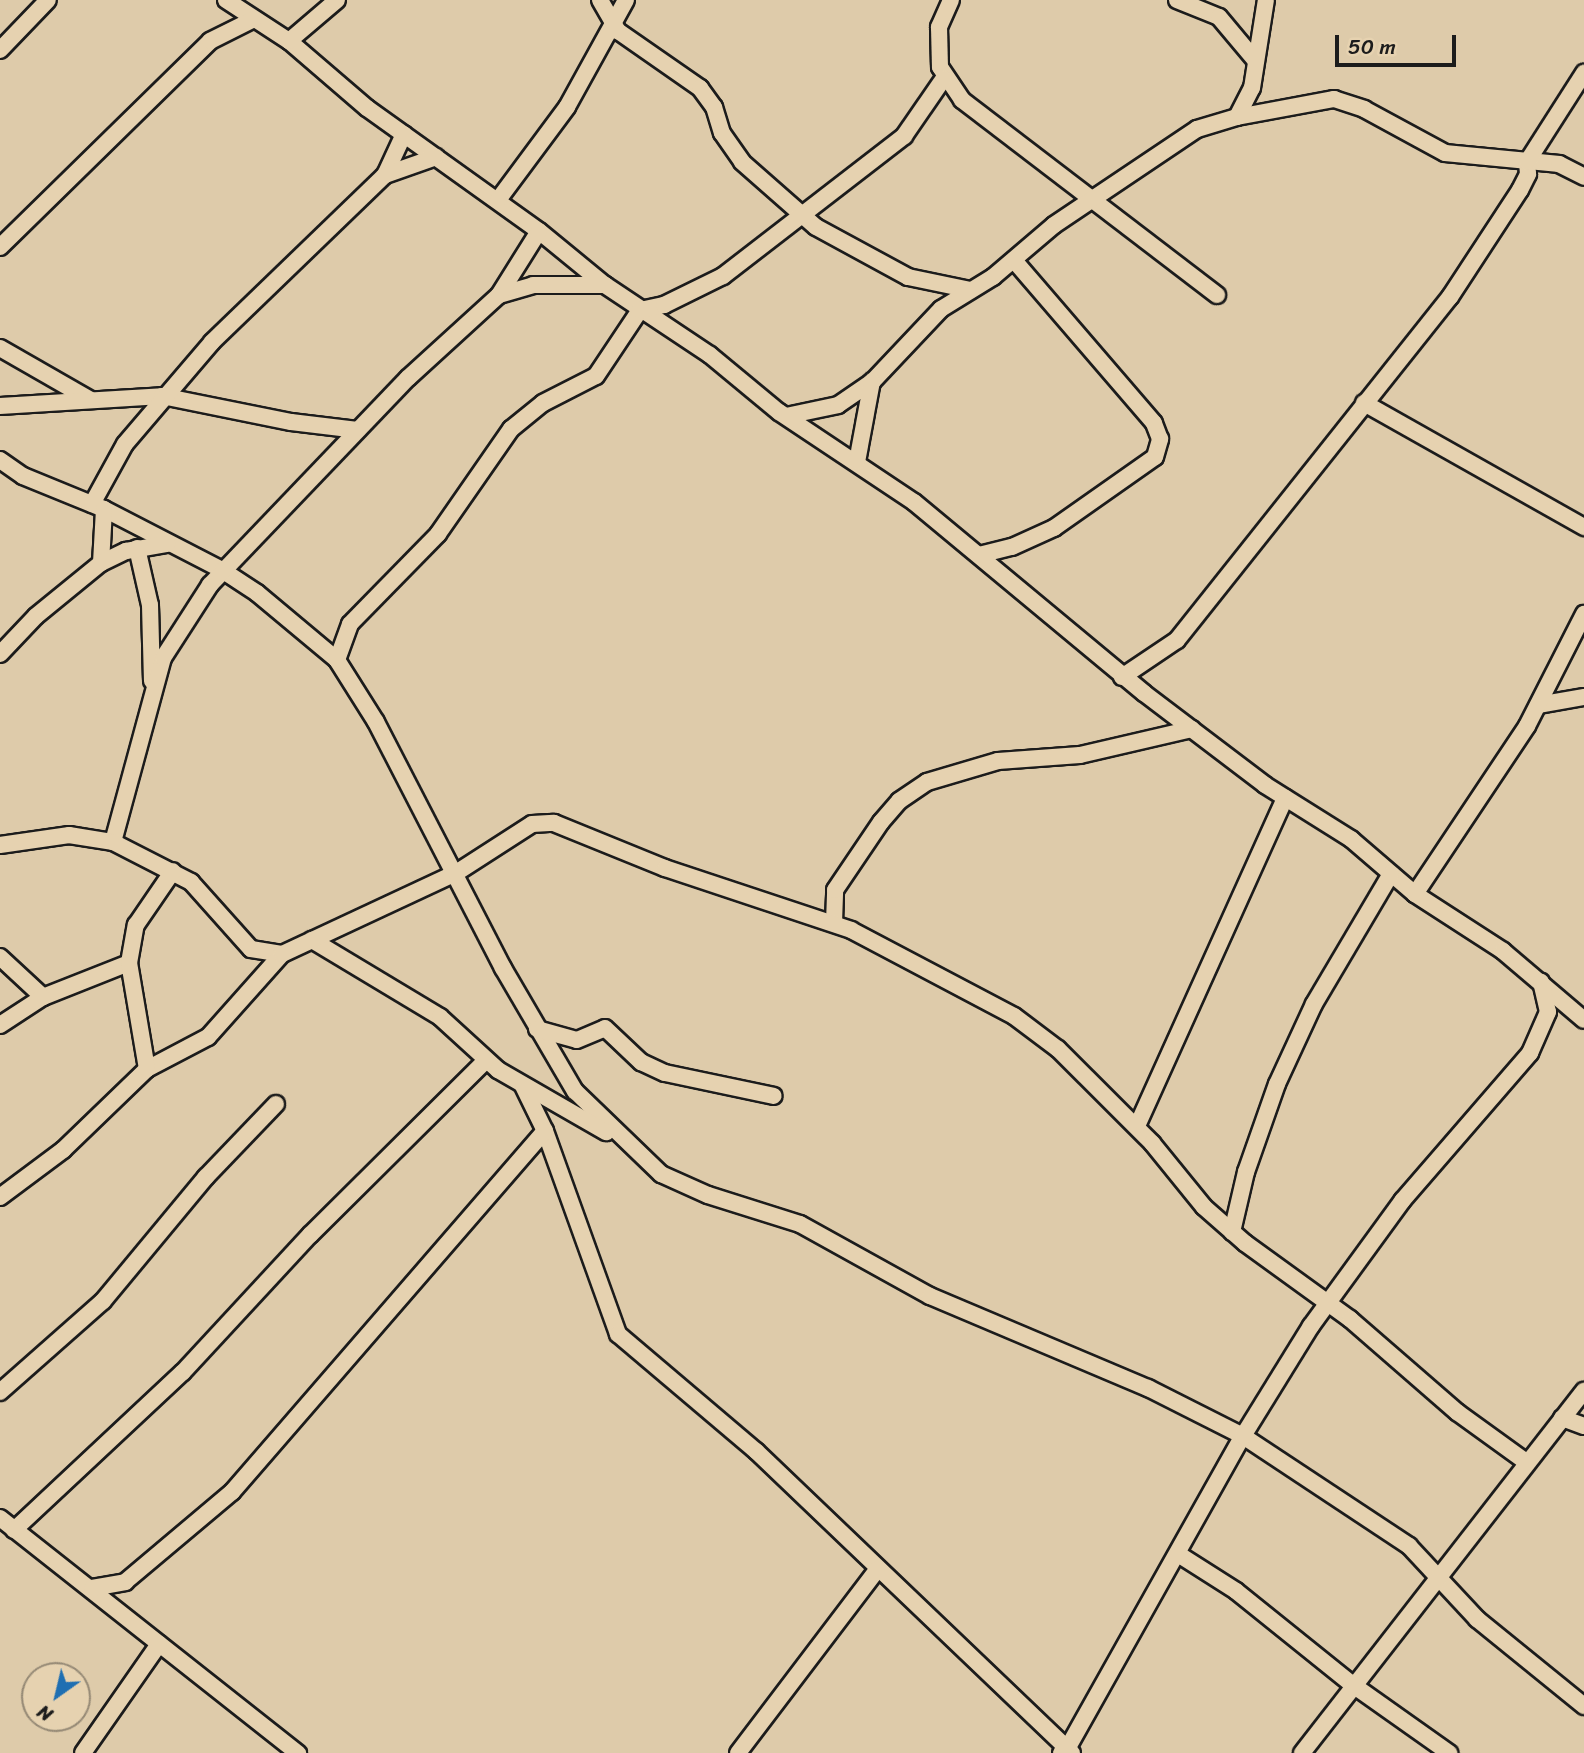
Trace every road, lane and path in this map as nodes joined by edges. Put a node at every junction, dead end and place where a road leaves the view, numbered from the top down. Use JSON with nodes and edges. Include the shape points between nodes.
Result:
{"nodes":[{"id":1,"x":48,"y":0,"type":"edge"},
{"id":2,"x":226,"y":0,"type":"edge"},
{"id":3,"x":337,"y":0,"type":"edge"},
{"id":4,"x":600,"y":0,"type":"edge"},
{"id":5,"x":626,"y":0,"type":"edge"},
{"id":6,"x":951,"y":0,"type":"edge"},
{"id":7,"x":1177,"y":0,"type":"edge"},
{"id":8,"x":1266,"y":0,"type":"edge"},
{"id":9,"x":254,"y":19,"type":"junction"},
{"id":10,"x":613,"y":26,"type":"junction"},
{"id":11,"x":289,"y":41,"type":"junction"},
{"id":12,"x":0,"y":50,"type":"edge"},
{"id":13,"x":1255,"y":60,"type":"junction"},
{"id":14,"x":1584,"y":73,"type":"edge"},
{"id":15,"x":944,"y":78,"type":"junction"},
{"id":16,"x":1237,"y":117,"type":"junction"},
{"id":17,"x":404,"y":134,"type":"junction"},
{"id":18,"x":436,"y":157,"type":"junction"},
{"id":19,"x":1527,"y":162,"type":"junction"},
{"id":20,"x":385,"y":175,"type":"junction"},
{"id":21,"x":1584,"y":177,"type":"edge"},
{"id":22,"x":1090,"y":199,"type":"junction"},
{"id":23,"x":498,"y":200,"type":"junction"},
{"id":24,"x":804,"y":216,"type":"junction"},
{"id":25,"x":540,"y":232,"type":"junction"},
{"id":26,"x":0,"y":247,"type":"edge"},
{"id":27,"x":1014,"y":260,"type":"junction"},
{"id":28,"x":605,"y":285,"type":"junction"},
{"id":29,"x":971,"y":290,"type":"junction"},
{"id":30,"x":499,"y":295,"type":"junction"},
{"id":31,"x":1217,"y":295,"type":"dead end"},
{"id":32,"x":640,"y":310,"type":"junction"},
{"id":33,"x":0,"y":348,"type":"edge"},
{"id":34,"x":872,"y":381,"type":"junction"},
{"id":35,"x":162,"y":396,"type":"junction"},
{"id":36,"x":89,"y":399,"type":"junction"},
{"id":37,"x":1364,"y":403,"type":"junction"},
{"id":38,"x":0,"y":406,"type":"edge"},
{"id":39,"x":786,"y":416,"type":"junction"},
{"id":40,"x":358,"y":430,"type":"junction"},
{"id":41,"x":0,"y":460,"type":"edge"},
{"id":42,"x":857,"y":462,"type":"junction"},
{"id":43,"x":98,"y":506,"type":"junction"},
{"id":44,"x":1584,"y":527,"type":"edge"},
{"id":45,"x":167,"y":544,"type":"junction"},
{"id":46,"x":137,"y":548,"type":"junction"},
{"id":47,"x":979,"y":555,"type":"junction"},
{"id":48,"x":101,"y":564,"type":"junction"},
{"id":49,"x":222,"y":570,"type":"junction"},
{"id":50,"x":1584,"y":614,"type":"edge"},
{"id":51,"x":0,"y":654,"type":"edge"},
{"id":52,"x":337,"y":660,"type":"junction"},
{"id":53,"x":1122,"y":677,"type":"junction"},
{"id":54,"x":153,"y":687,"type":"junction"},
{"id":55,"x":1584,"y":697,"type":"edge"},
{"id":56,"x":1538,"y":705,"type":"junction"},
{"id":57,"x":1192,"y":729,"type":"junction"},
{"id":58,"x":1285,"y":798,"type":"junction"},
{"id":59,"x":113,"y":842,"type":"junction"},
{"id":60,"x":0,"y":845,"type":"edge"},
{"id":61,"x":173,"y":871,"type":"junction"},
{"id":62,"x":456,"y":873,"type":"junction"},
{"id":63,"x":1391,"y":874,"type":"junction"},
{"id":64,"x":1415,"y":894,"type":"junction"},
{"id":65,"x":834,"y":923,"type":"junction"},
{"id":66,"x":312,"y":940,"type":"junction"},
{"id":67,"x":282,"y":954,"type":"junction"},
{"id":68,"x":0,"y":957,"type":"edge"},
{"id":69,"x":129,"y":963,"type":"junction"},
{"id":70,"x":1541,"y":982,"type":"junction"},
{"id":71,"x":43,"y":997,"type":"junction"},
{"id":72,"x":1584,"y":1020,"type":"edge"},
{"id":73,"x":0,"y":1025,"type":"edge"},
{"id":74,"x":537,"y":1029,"type":"junction"},
{"id":75,"x":485,"y":1061,"type":"junction"},
{"id":76,"x":147,"y":1069,"type":"junction"},
{"id":77,"x":523,"y":1086,"type":"junction"},
{"id":78,"x":774,"y":1096,"type":"dead end"},
{"id":79,"x":275,"y":1104,"type":"dead end"},
{"id":80,"x":1137,"y":1126,"type":"junction"},
{"id":81,"x":545,"y":1131,"type":"junction"},
{"id":82,"x":624,"y":1142,"type":"junction"},
{"id":83,"x":0,"y":1197,"type":"edge"},
{"id":84,"x":1233,"y":1231,"type":"junction"},
{"id":85,"x":1328,"y":1303,"type":"junction"},
{"id":86,"x":1584,"y":1391,"type":"edge"},
{"id":87,"x":0,"y":1392,"type":"edge"},
{"id":88,"x":1562,"y":1418,"type":"junction"},
{"id":89,"x":1584,"y":1426,"type":"edge"},
{"id":90,"x":1243,"y":1436,"type":"junction"},
{"id":91,"x":1526,"y":1462,"type":"junction"},
{"id":92,"x":0,"y":1518,"type":"edge"},
{"id":93,"x":14,"y":1530,"type":"junction"},
{"id":94,"x":1178,"y":1554,"type":"junction"},
{"id":95,"x":877,"y":1570,"type":"junction"},
{"id":96,"x":1437,"y":1577,"type":"junction"},
{"id":97,"x":92,"y":1587,"type":"junction"},
{"id":98,"x":159,"y":1644,"type":"junction"},
{"id":99,"x":1353,"y":1685,"type":"junction"},
{"id":100,"x":1584,"y":1706,"type":"edge"},
{"id":101,"x":1067,"y":1752,"type":"edge"},
{"id":102,"x":83,"y":1753,"type":"edge"},
{"id":103,"x":298,"y":1753,"type":"edge"},
{"id":104,"x":738,"y":1753,"type":"edge"},
{"id":105,"x":1302,"y":1753,"type":"edge"},
{"id":106,"x":1450,"y":1753,"type":"edge"}],
"edges":[{"from":1,"to":12,"type":"street"},
{"from":2,"to":9,"type":"street"},
{"from":3,"to":11,"type":"street"},
{"from":4,"to":10,"type":"street"},
{"from":5,"to":10,"type":"street"},
{"from":6,"to":15,"type":"street","via":[[939,27]]},
{"from":7,"to":13,"type":"street","via":[[1219,17]]},
{"from":8,"to":13,"type":"street"},
{"from":9,"to":11,"type":"street"},
{"from":9,"to":26,"type":"street","via":[[210,41]]},
{"from":10,"to":23,"type":"street","via":[[568,107]]},
{"from":10,"to":24,"type":"street","via":[[700,88],[714,107],[732,151]]},
{"from":11,"to":17,"type":"street"},
{"from":13,"to":16,"type":"street","via":[[1252,88]]},
{"from":14,"to":19,"type":"street"},
{"from":15,"to":22,"type":"street","via":[[962,100]]},
{"from":15,"to":24,"type":"street","via":[[904,136]]},
{"from":16,"to":19,"type":"street","via":[[1334,99],[1364,109],[1445,153]]},
{"from":16,"to":22,"type":"street","via":[[1198,129]]},
{"from":17,"to":18,"type":"street"},
{"from":17,"to":20,"type":"street"},
{"from":18,"to":20,"type":"street"},
{"from":18,"to":23,"type":"street"},
{"from":19,"to":21,"type":"street","via":[[1559,164]]},
{"from":19,"to":37,"type":"street","via":[[1528,174],[1520,190],[1450,298]]},
{"from":20,"to":35,"type":"street"},
{"from":22,"to":27,"type":"street"},
{"from":22,"to":31,"type":"street"},
{"from":23,"to":25,"type":"street"},
{"from":24,"to":29,"type":"street","via":[[825,234],[908,277]]},
{"from":24,"to":32,"type":"street","via":[[723,276],[664,305]]},
{"from":25,"to":28,"type":"street"},
{"from":25,"to":30,"type":"street"},
{"from":27,"to":29,"type":"street"},
{"from":27,"to":47,"type":"street","via":[[1154,423],[1160,439],[1155,457],[1054,528],[1013,547]]},
{"from":28,"to":30,"type":"street","via":[[533,285]]},
{"from":28,"to":32,"type":"street"},
{"from":29,"to":34,"type":"street","via":[[928,321]]},
{"from":30,"to":40,"type":"street","via":[[451,336]]},
{"from":32,"to":39,"type":"street","via":[[710,355]]},
{"from":32,"to":52,"type":"street","via":[[596,376],[542,403],[511,429],[438,534],[350,624]]},
{"from":33,"to":36,"type":"street"},
{"from":34,"to":39,"type":"street","via":[[838,405]]},
{"from":34,"to":42,"type":"street"},
{"from":35,"to":36,"type":"street"},
{"from":35,"to":40,"type":"street","via":[[291,422]]},
{"from":35,"to":43,"type":"street","via":[[125,444]]},
{"from":36,"to":38,"type":"street"},
{"from":37,"to":44,"type":"street"},
{"from":37,"to":53,"type":"street","via":[[1177,640]]},
{"from":39,"to":42,"type":"street"},
{"from":40,"to":49,"type":"street"},
{"from":41,"to":43,"type":"street","via":[[23,476]]},
{"from":42,"to":47,"type":"street"},
{"from":43,"to":45,"type":"street"},
{"from":43,"to":48,"type":"street"},
{"from":45,"to":46,"type":"street"},
{"from":45,"to":49,"type":"street"},
{"from":46,"to":48,"type":"street"},
{"from":46,"to":54,"type":"street","via":[[150,605]]},
{"from":47,"to":53,"type":"street"},
{"from":48,"to":51,"type":"street","via":[[36,616]]},
{"from":49,"to":52,"type":"street"},
{"from":49,"to":54,"type":"street","via":[[163,658]]},
{"from":50,"to":56,"type":"street"},
{"from":52,"to":62,"type":"street","via":[[376,722]]},
{"from":53,"to":57,"type":"street"},
{"from":54,"to":59,"type":"street"},
{"from":55,"to":56,"type":"street"},
{"from":56,"to":64,"type":"street","via":[[1451,846]]},
{"from":57,"to":58,"type":"street"},
{"from":57,"to":65,"type":"street","via":[[1080,755],[998,761],[927,782],[899,801],[881,822],[835,890]]},
{"from":58,"to":63,"type":"street","via":[[1351,839]]},
{"from":58,"to":80,"type":"street"},
{"from":59,"to":60,"type":"street","via":[[69,835]]},
{"from":59,"to":61,"type":"street"},
{"from":61,"to":67,"type":"street","via":[[204,895],[242,943],[261,953]]},
{"from":61,"to":69,"type":"street","via":[[136,925]]},
{"from":62,"to":65,"type":"street","via":[[532,824],[554,823],[665,868]]},
{"from":62,"to":66,"type":"street"},
{"from":62,"to":74,"type":"street"},
{"from":63,"to":64,"type":"street"},
{"from":63,"to":84,"type":"street","via":[[1314,1004],[1277,1084],[1244,1181]]},
{"from":64,"to":70,"type":"street","via":[[1487,939]]},
{"from":65,"to":80,"type":"street","via":[[980,996],[1036,1031]]},
{"from":66,"to":67,"type":"street"},
{"from":66,"to":75,"type":"street","via":[[440,1017]]},
{"from":67,"to":76,"type":"street","via":[[208,1037]]},
{"from":68,"to":71,"type":"street"},
{"from":69,"to":71,"type":"street"},
{"from":69,"to":76,"type":"street"},
{"from":70,"to":72,"type":"street"},
{"from":70,"to":85,"type":"street","via":[[1548,1012],[1530,1053],[1402,1201]]},
{"from":71,"to":73,"type":"street"},
{"from":74,"to":78,"type":"street","via":[[577,1040],[605,1028],[641,1062],[665,1073]]},
{"from":74,"to":82,"type":"street","via":[[575,1091]]},
{"from":75,"to":77,"type":"street"},
{"from":75,"to":93,"type":"street","via":[[302,1244],[183,1372]]},
{"from":76,"to":83,"type":"street","via":[[63,1150]]},
{"from":77,"to":81,"type":"street"},
{"from":77,"to":82,"type":"street"},
{"from":79,"to":87,"type":"street","via":[[206,1177],[103,1301]]},
{"from":80,"to":84,"type":"street","via":[[1192,1194]]},
{"from":81,"to":95,"type":"street","via":[[618,1334],[756,1451]]},
{"from":81,"to":97,"type":"street","via":[[232,1492],[125,1582]]},
{"from":82,"to":90,"type":"street","via":[[674,1182],[800,1224],[950,1306],[1148,1388]]},
{"from":84,"to":85,"type":"street"},
{"from":85,"to":90,"type":"street"},
{"from":85,"to":91,"type":"street","via":[[1457,1412]]},
{"from":86,"to":88,"type":"street"},
{"from":88,"to":89,"type":"street"},
{"from":88,"to":91,"type":"street"},
{"from":90,"to":94,"type":"street"},
{"from":90,"to":96,"type":"street","via":[[1409,1546]]},
{"from":91,"to":96,"type":"street"},
{"from":92,"to":93,"type":"street"},
{"from":93,"to":97,"type":"street"},
{"from":94,"to":99,"type":"street","via":[[1236,1591]]},
{"from":94,"to":101,"type":"street"},
{"from":95,"to":101,"type":"street"},
{"from":95,"to":104,"type":"street"},
{"from":96,"to":99,"type":"street"},
{"from":96,"to":100,"type":"street","via":[[1516,1654]]},
{"from":97,"to":98,"type":"street"},
{"from":98,"to":102,"type":"street"},
{"from":98,"to":103,"type":"street"},
{"from":99,"to":105,"type":"street"},
{"from":99,"to":106,"type":"street"}]}
